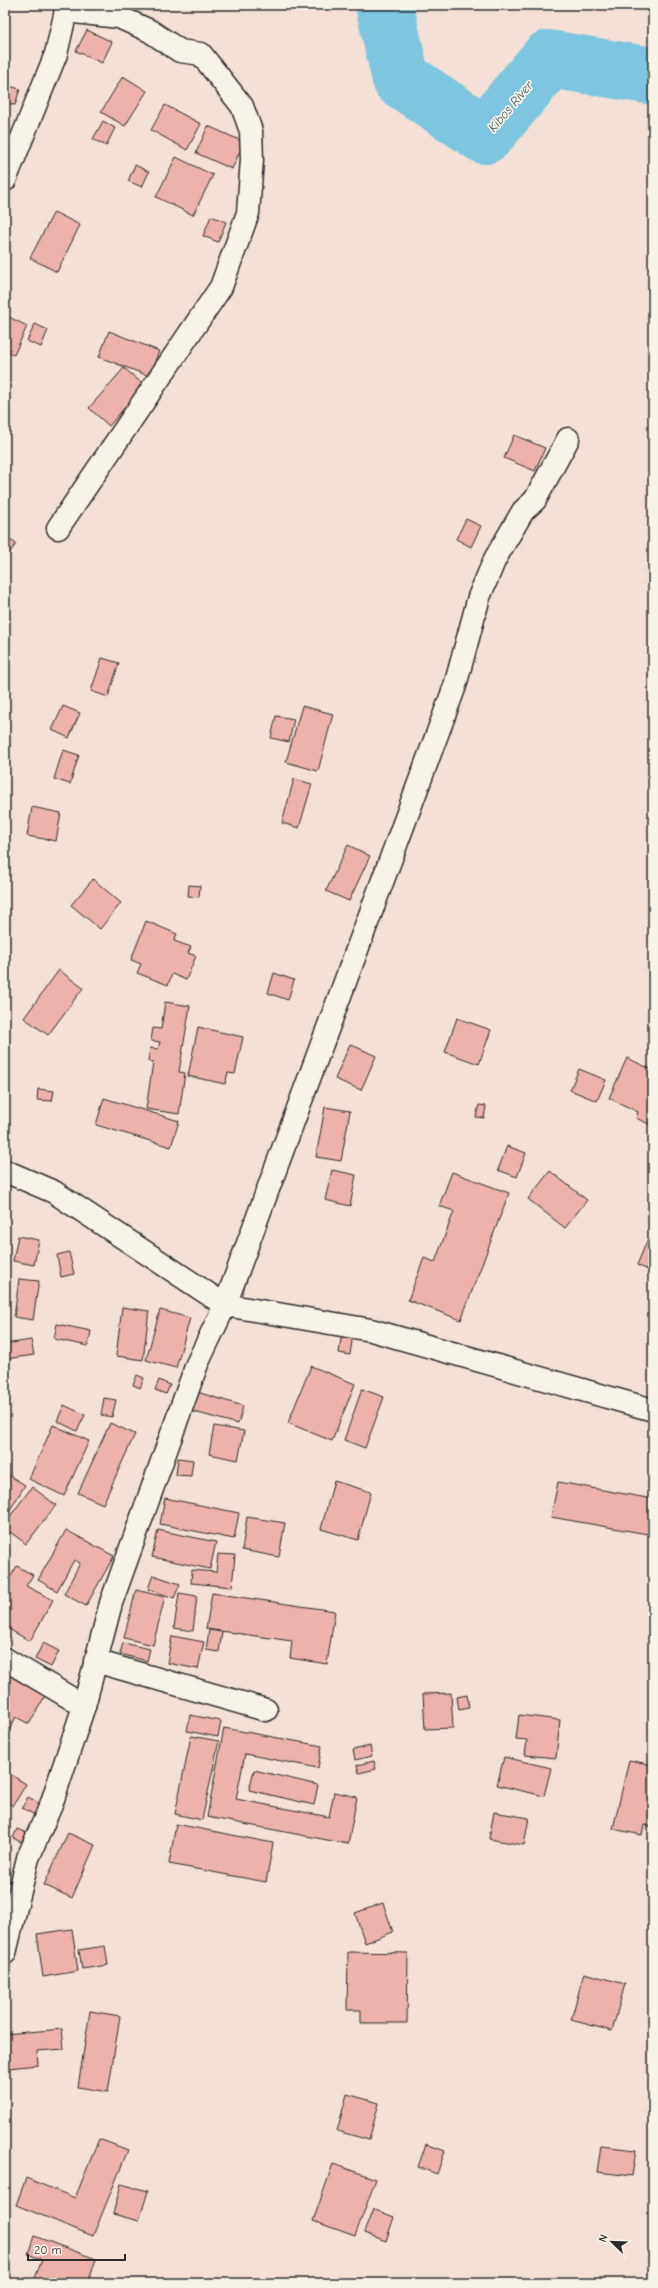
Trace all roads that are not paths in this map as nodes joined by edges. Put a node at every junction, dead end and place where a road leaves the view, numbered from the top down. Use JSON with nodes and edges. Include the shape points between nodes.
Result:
{"nodes":[{"id":1,"x":65,"y":8,"type":"edge"},
{"id":2,"x":5,"y":180,"type":"edge"},
{"id":3,"x":568,"y":439,"type":"dead end"},
{"id":4,"x":58,"y":528,"type":"dead end"},
{"id":5,"x":5,"y":1171,"type":"edge"},
{"id":6,"x":225,"y":1305,"type":"junction"},
{"id":7,"x":653,"y":1410,"type":"edge"},
{"id":8,"x":5,"y":1659,"type":"edge"},
{"id":9,"x":94,"y":1661,"type":"junction"},
{"id":10,"x":84,"y":1706,"type":"junction"},
{"id":11,"x":266,"y":1710,"type":"dead end"},
{"id":12,"x":5,"y":1953,"type":"edge"}],
"edges":[{"from":1,"to":2,"type":"street","via":[[56,54]]},
{"from":1,"to":4,"type":"street","via":[[119,17],[150,31],[180,51],[201,54],[242,106],[251,130],[252,158],[248,212],[221,287]]},
{"from":3,"to":6,"type":"street","via":[[535,500],[523,510],[510,532],[479,597],[455,686]]},
{"from":5,"to":6,"type":"street","via":[[54,1192]]},
{"from":6,"to":7,"type":"street","via":[[372,1330]]},
{"from":6,"to":9,"type":"street","via":[[197,1364],[111,1603]]},
{"from":8,"to":10,"type":"street"},
{"from":9,"to":10,"type":"street"},
{"from":9,"to":11,"type":"street"},
{"from":10,"to":12,"type":"street","via":[[51,1806],[28,1858]]}]}
